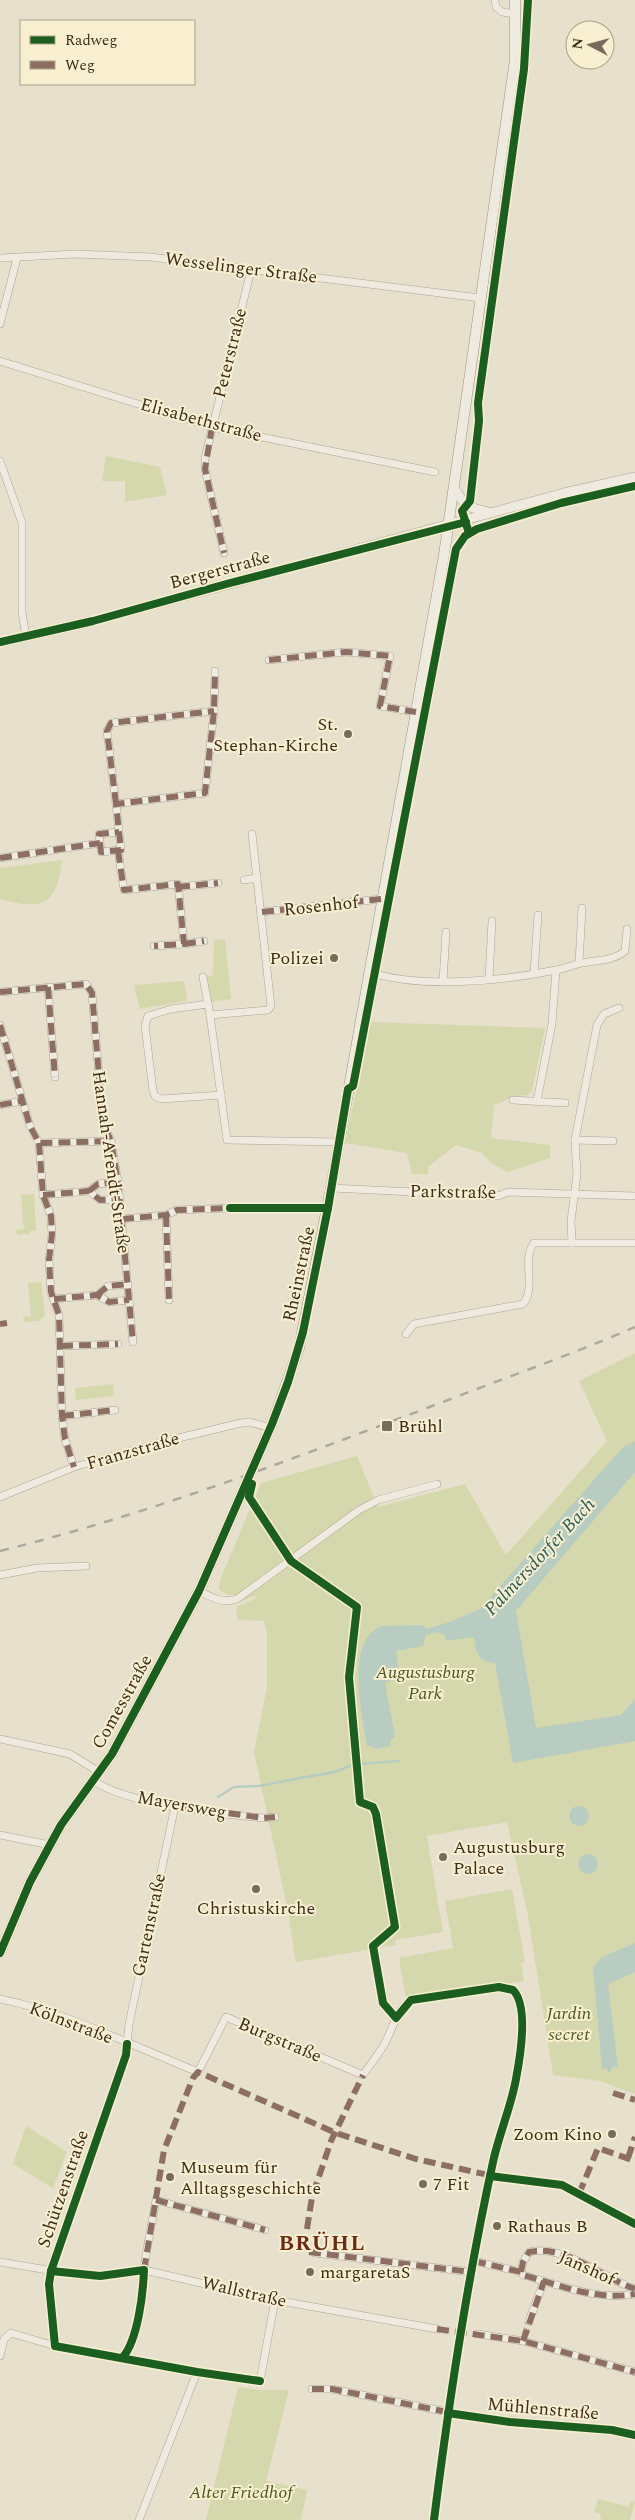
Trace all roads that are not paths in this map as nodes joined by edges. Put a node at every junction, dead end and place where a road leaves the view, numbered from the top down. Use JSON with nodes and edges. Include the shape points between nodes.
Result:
{"nodes":[{"id":1,"x":495,"y":0,"type":"edge"},
{"id":2,"x":516,"y":0,"type":"edge"},
{"id":3,"x":516,"y":14,"type":"junction"},
{"id":4,"x":0,"y":258,"type":"edge"},
{"id":5,"x":17,"y":258,"type":"junction"},
{"id":6,"x":251,"y":270,"type":"junction"},
{"id":7,"x":480,"y":298,"type":"junction"},
{"id":8,"x":0,"y":324,"type":"edge"},
{"id":9,"x":0,"y":360,"type":"edge"},
{"id":10,"x":212,"y":427,"type":"junction"},
{"id":11,"x":0,"y":461,"type":"edge"},
{"id":12,"x":435,"y":472,"type":"dead end"},
{"id":13,"x":635,"y":477,"type":"edge"},
{"id":14,"x":454,"y":488,"type":"junction"},
{"id":15,"x":495,"y":513,"type":"junction"},
{"id":16,"x":448,"y":525,"type":"junction"},
{"id":17,"x":224,"y":553,"type":"dead end"},
{"id":18,"x":26,"y":637,"type":"junction"},
{"id":19,"x":0,"y":642,"type":"edge"},
{"id":20,"x":269,"y":660,"type":"dead end"},
{"id":21,"x":215,"y":671,"type":"dead end"},
{"id":22,"x":214,"y":711,"type":"junction"},
{"id":23,"x":416,"y":712,"type":"junction"},
{"id":24,"x":116,"y":804,"type":"junction"},
{"id":25,"x":118,"y":832,"type":"junction"},
{"id":26,"x":252,"y":834,"type":"dead end"},
{"id":27,"x":100,"y":843,"type":"junction"},
{"id":28,"x":118,"y":850,"type":"junction"},
{"id":29,"x":0,"y":858,"type":"edge"},
{"id":30,"x":257,"y":878,"type":"junction"},
{"id":31,"x":244,"y":880,"type":"dead end"},
{"id":32,"x":218,"y":883,"type":"dead end"},
{"id":33,"x":178,"y":887,"type":"junction"},
{"id":34,"x":381,"y":899,"type":"junction"},
{"id":35,"x":582,"y":908,"type":"dead end"},
{"id":36,"x":262,"y":912,"type":"junction"},
{"id":37,"x":538,"y":915,"type":"dead end"},
{"id":38,"x":492,"y":921,"type":"dead end"},
{"id":39,"x":627,"y":929,"type":"dead end"},
{"id":40,"x":446,"y":932,"type":"dead end"},
{"id":41,"x":204,"y":942,"type":"dead end"},
{"id":42,"x":184,"y":944,"type":"junction"},
{"id":43,"x":154,"y":946,"type":"dead end"},
{"id":44,"x":579,"y":963,"type":"junction"},
{"id":45,"x":556,"y":970,"type":"junction"},
{"id":46,"x":369,"y":972,"type":"junction"},
{"id":47,"x":534,"y":973,"type":"junction"},
{"id":48,"x":203,"y":977,"type":"dead end"},
{"id":49,"x":489,"y":979,"type":"junction"},
{"id":50,"x":443,"y":981,"type":"junction"},
{"id":51,"x":48,"y":987,"type":"junction"},
{"id":52,"x":0,"y":992,"type":"edge"},
{"id":53,"x":208,"y":1004,"type":"junction"},
{"id":54,"x":619,"y":1008,"type":"dead end"},
{"id":55,"x":210,"y":1015,"type":"junction"},
{"id":56,"x":0,"y":1025,"type":"edge"},
{"id":57,"x":55,"y":1077,"type":"dead end"},
{"id":58,"x":221,"y":1095,"type":"junction"},
{"id":59,"x":513,"y":1100,"type":"dead end"},
{"id":60,"x":22,"y":1101,"type":"junction"},
{"id":61,"x":537,"y":1101,"type":"junction"},
{"id":62,"x":565,"y":1103,"type":"dead end"},
{"id":63,"x":0,"y":1104,"type":"edge"},
{"id":64,"x":576,"y":1140,"type":"junction"},
{"id":65,"x":111,"y":1141,"type":"junction"},
{"id":66,"x":613,"y":1141,"type":"dead end"},
{"id":67,"x":339,"y":1142,"type":"junction"},
{"id":68,"x":39,"y":1143,"type":"junction"},
{"id":69,"x":118,"y":1182,"type":"junction"},
{"id":70,"x":332,"y":1188,"type":"junction"},
{"id":71,"x":89,"y":1191,"type":"junction"},
{"id":72,"x":574,"y":1193,"type":"junction"},
{"id":73,"x":43,"y":1195,"type":"junction"},
{"id":74,"x":635,"y":1196,"type":"edge"},
{"id":75,"x":120,"y":1199,"type":"junction"},
{"id":76,"x":230,"y":1208,"type":"dead end"},
{"id":77,"x":166,"y":1215,"type":"junction"},
{"id":78,"x":122,"y":1219,"type":"junction"},
{"id":79,"x":572,"y":1243,"type":"junction"},
{"id":80,"x":635,"y":1243,"type":"edge"},
{"id":81,"x":128,"y":1284,"type":"junction"},
{"id":82,"x":97,"y":1295,"type":"junction"},
{"id":83,"x":54,"y":1299,"type":"junction"},
{"id":84,"x":129,"y":1300,"type":"junction"},
{"id":85,"x":169,"y":1300,"type":"dead end"},
{"id":86,"x":406,"y":1334,"type":"dead end"},
{"id":87,"x":133,"y":1342,"type":"dead end"},
{"id":88,"x":118,"y":1344,"type":"dead end"},
{"id":89,"x":61,"y":1346,"type":"junction"},
{"id":90,"x":115,"y":1410,"type":"dead end"},
{"id":91,"x":62,"y":1416,"type":"junction"},
{"id":92,"x":270,"y":1428,"type":"junction"},
{"id":93,"x":257,"y":1458,"type":"joint"},
{"id":94,"x":74,"y":1467,"type":"junction"},
{"id":95,"x":438,"y":1484,"type":"dead end"},
{"id":96,"x":0,"y":1497,"type":"edge"},
{"id":97,"x":86,"y":1566,"type":"dead end"},
{"id":98,"x":0,"y":1575,"type":"edge"},
{"id":99,"x":199,"y":1591,"type":"junction"},
{"id":100,"x":0,"y":1739,"type":"edge"},
{"id":101,"x":96,"y":1776,"type":"junction"},
{"id":102,"x":176,"y":1806,"type":"junction"},
{"id":103,"x":275,"y":1817,"type":"dead end"},
{"id":104,"x":0,"y":1835,"type":"edge"},
{"id":105,"x":50,"y":1845,"type":"junction"},
{"id":106,"x":374,"y":1952,"type":"dead end"},
{"id":107,"x":0,"y":1954,"type":"edge"},
{"id":108,"x":0,"y":1999,"type":"edge"},
{"id":109,"x":396,"y":2018,"type":"junction"},
{"id":110,"x":127,"y":2044,"type":"junction"},
{"id":111,"x":198,"y":2072,"type":"joint"},
{"id":112,"x":509,"y":2109,"type":"dead end"},
{"id":113,"x":265,"y":2230,"type":"dead end"},
{"id":114,"x":315,"y":2253,"type":"dead end"},
{"id":115,"x":474,"y":2261,"type":"dead end"},
{"id":116,"x":0,"y":2262,"type":"edge"},
{"id":117,"x":144,"y":2270,"type":"junction"},
{"id":118,"x":51,"y":2271,"type":"junction"},
{"id":119,"x":471,"y":2272,"type":"dead end"},
{"id":120,"x":521,"y":2272,"type":"junction"},
{"id":121,"x":544,"y":2280,"type":"junction"},
{"id":122,"x":635,"y":2289,"type":"edge"},
{"id":123,"x":635,"y":2294,"type":"edge"},
{"id":124,"x":275,"y":2300,"type":"junction"},
{"id":125,"x":529,"y":2321,"type":"tunnel mouth"},
{"id":126,"x":438,"y":2329,"type":"dead end"},
{"id":127,"x":478,"y":2334,"type":"dead end"},
{"id":128,"x":55,"y":2346,"type":"junction"},
{"id":129,"x":0,"y":2356,"type":"edge"},
{"id":130,"x":122,"y":2357,"type":"junction"},
{"id":131,"x":197,"y":2372,"type":"junction"},
{"id":132,"x":635,"y":2372,"type":"edge"},
{"id":133,"x":312,"y":2390,"type":"dead end"},
{"id":134,"x":448,"y":2412,"type":"junction"},
{"id":135,"x":635,"y":2435,"type":"edge"},
{"id":136,"x":139,"y":2520,"type":"edge"},
{"id":137,"x":434,"y":2520,"type":"edge"}],
"edges":[{"from":1,"to":3,"type":"street","via":[[496,7],[502,12]]},
{"from":2,"to":3,"type":"main road","name":"Rheinstraße"},
{"from":3,"to":7,"type":"main road","name":"Rheinstraße","via":[[515,60]]},
{"from":4,"to":5,"type":"street","name":"Wesselinger Straße"},
{"from":5,"to":6,"type":"street","name":"Wesselinger Straße","via":[[76,254],[135,256]]},
{"from":5,"to":8,"type":"street"},
{"from":6,"to":7,"type":"street","name":"Wesselinger Straße"},
{"from":6,"to":10,"type":"street","name":"Peterstraße"},
{"from":7,"to":14,"type":"main road","name":"Rheinstraße"},
{"from":9,"to":10,"type":"street","name":"Elisabethstraße"},
{"from":10,"to":12,"type":"street","name":"Elisabethstraße"},
{"from":10,"to":17,"type":"street","name":"Peterstraße","via":[[205,469]]},
{"from":11,"to":18,"type":"street","via":[[22,523],[22,612]]},
{"from":13,"to":15,"type":"street","name":"Bergerstraße"},
{"from":14,"to":15,"type":"street","via":[[466,506]]},
{"from":14,"to":16,"type":"main road","name":"Rheinstraße"},
{"from":15,"to":16,"type":"street","name":"Bergerstraße"},
{"from":16,"to":18,"type":"street","name":"Bergerstraße"},
{"from":16,"to":23,"type":"main road","name":"Rheinstraße"},
{"from":18,"to":19,"type":"street","name":"Bergerstraße"},
{"from":20,"to":23,"type":"street","via":[[346,652],[390,656],[380,706]]},
{"from":21,"to":22,"type":"street"},
{"from":22,"to":24,"type":"street","via":[[205,794]]},
{"from":22,"to":24,"type":"street","via":[[110,723],[107,731]]},
{"from":23,"to":34,"type":"main road","name":"Rheinstraße"},
{"from":24,"to":25,"type":"street"},
{"from":25,"to":27,"type":"street","via":[[99,834]]},
{"from":25,"to":28,"type":"street"},
{"from":26,"to":30,"type":"street","name":"Rosenhof"},
{"from":27,"to":28,"type":"street","via":[[101,852]]},
{"from":27,"to":29,"type":"street"},
{"from":28,"to":33,"type":"street","via":[[124,890],[178,884]]},
{"from":30,"to":31,"type":"street"},
{"from":30,"to":36,"type":"street","name":"Rosenhof"},
{"from":32,"to":33,"type":"street"},
{"from":33,"to":42,"type":"street"},
{"from":34,"to":36,"type":"street","name":"Rosenhof"},
{"from":34,"to":46,"type":"main road","name":"Rheinstraße"},
{"from":35,"to":44,"type":"street"},
{"from":36,"to":55,"type":"street","name":"Rosenhof","via":[[271,1007]]},
{"from":37,"to":47,"type":"street"},
{"from":38,"to":49,"type":"street"},
{"from":39,"to":44,"type":"street","via":[[625,951],[619,956]]},
{"from":40,"to":50,"type":"street"},
{"from":41,"to":42,"type":"street"},
{"from":42,"to":43,"type":"street"},
{"from":44,"to":45,"type":"street"},
{"from":45,"to":47,"type":"street"},
{"from":45,"to":61,"type":"street","via":[[552,1024]]},
{"from":46,"to":50,"type":"street"},
{"from":46,"to":67,"type":"main road","name":"Rheinstraße"},
{"from":47,"to":49,"type":"street"},
{"from":48,"to":53,"type":"street"},
{"from":49,"to":50,"type":"street"},
{"from":51,"to":52,"type":"street"},
{"from":51,"to":57,"type":"street"},
{"from":51,"to":65,"type":"street","name":"Hannah-Arendt-Straße","via":[[86,984],[92,993],[103,1123]]},
{"from":53,"to":55,"type":"street"},
{"from":53,"to":58,"type":"street","via":[[148,1016],[145,1026],[153,1091],[160,1099]]},
{"from":54,"to":64,"type":"street","via":[[604,1014],[597,1025]]},
{"from":55,"to":58,"type":"street"},
{"from":56,"to":60,"type":"street"},
{"from":58,"to":67,"type":"street","via":[[227,1140]]},
{"from":59,"to":61,"type":"street"},
{"from":60,"to":63,"type":"street"},
{"from":60,"to":68,"type":"street"},
{"from":61,"to":62,"type":"street"},
{"from":64,"to":66,"type":"street"},
{"from":64,"to":72,"type":"street"},
{"from":65,"to":68,"type":"street"},
{"from":65,"to":69,"type":"street","name":"Hannah-Arendt-Straße"},
{"from":67,"to":70,"type":"main road","name":"Rheinstraße"},
{"from":68,"to":73,"type":"street"},
{"from":69,"to":71,"type":"street","via":[[98,1184]]},
{"from":69,"to":75,"type":"street","name":"Hannah-Arendt-Straße"},
{"from":70,"to":72,"type":"street","name":"Parkstraße","via":[[498,1196],[508,1192]]},
{"from":70,"to":92,"type":"main road","name":"Rheinstraße","via":[[299,1348]]},
{"from":71,"to":73,"type":"street"},
{"from":71,"to":75,"type":"street","via":[[100,1200]]},
{"from":72,"to":74,"type":"street","name":"Parkstraße"},
{"from":72,"to":79,"type":"street"},
{"from":73,"to":83,"type":"street","via":[[51,1216],[48,1260]]},
{"from":75,"to":78,"type":"street","name":"Hannah-Arendt-Straße"},
{"from":76,"to":77,"type":"street","via":[[177,1210]]},
{"from":77,"to":78,"type":"street"},
{"from":77,"to":85,"type":"street"},
{"from":78,"to":81,"type":"street","name":"Hannah-Arendt-Straße"},
{"from":79,"to":80,"type":"street"},
{"from":79,"to":86,"type":"street","via":[[539,1242],[531,1246],[529,1292],[523,1304],[414,1324]]},
{"from":81,"to":82,"type":"street","via":[[108,1286]]},
{"from":81,"to":84,"type":"street","name":"Hannah-Arendt-Straße"},
{"from":82,"to":83,"type":"street"},
{"from":82,"to":84,"type":"street","via":[[109,1302]]},
{"from":83,"to":89,"type":"street","via":[[59,1314]]},
{"from":84,"to":87,"type":"street","name":"Hannah-Arendt-Straße"},
{"from":88,"to":89,"type":"street"},
{"from":89,"to":91,"type":"street"},
{"from":90,"to":91,"type":"street"},
{"from":91,"to":94,"type":"street"},
{"from":92,"to":93,"type":"main road","name":"Rheinstraße"},
{"from":92,"to":94,"type":"street","name":"Franzstraße","via":[[250,1422],[241,1423]]},
{"from":93,"to":99,"type":"main road","name":"Comesstraße"},
{"from":94,"to":96,"type":"street","name":"Franzstraße"},
{"from":95,"to":99,"type":"street","via":[[378,1500],[359,1510],[237,1599],[215,1599]]},
{"from":97,"to":98,"type":"street","via":[[37,1568]]},
{"from":99,"to":101,"type":"main road","name":"Comesstraße","via":[[125,1732]]},
{"from":100,"to":101,"type":"street","name":"Mayersweg","via":[[70,1754]]},
{"from":101,"to":102,"type":"street","name":"Mayersweg","via":[[104,1789]]},
{"from":101,"to":105,"type":"main road","name":"Comesstraße"},
{"from":102,"to":103,"type":"street","name":"Mayersweg"},
{"from":102,"to":110,"type":"street","name":"Gartenstraße"},
{"from":104,"to":105,"type":"street"},
{"from":105,"to":107,"type":"main road","name":"Comesstraße","via":[[30,1882]]},
{"from":106,"to":109,"type":"street","via":[[383,2003]]},
{"from":108,"to":110,"type":"street","name":"Kölnstraße","via":[[46,2011]]},
{"from":109,"to":111,"type":"street","name":"Burgstraße","via":[[387,2039],[363,2075],[226,2017]]},
{"from":109,"to":112,"type":"street","via":[[407,2002],[415,1999],[499,1987],[514,1990],[520,2004],[521,2035]]},
{"from":110,"to":111,"type":"street","name":"Kölnstraße"},
{"from":110,"to":118,"type":"street","name":"Schützenstraße","via":[[126,2055]]},
{"from":113,"to":117,"type":"street","via":[[156,2200]]},
{"from":114,"to":119,"type":"street"},
{"from":115,"to":120,"type":"street","name":"Janshof"},
{"from":116,"to":118,"type":"street","name":"Wallstraße"},
{"from":117,"to":118,"type":"street","name":"Wallstraße","via":[[100,2276]]},
{"from":117,"to":124,"type":"street","name":"Wallstraße"},
{"from":117,"to":130,"type":"street","via":[[143,2291],[130,2349]]},
{"from":118,"to":128,"type":"street","name":"Schützenstraße","via":[[49,2284]]},
{"from":120,"to":121,"type":"street","name":"Janshof"},
{"from":120,"to":122,"type":"street","name":"Janshof","via":[[529,2252],[550,2252],[578,2260]]},
{"from":121,"to":123,"type":"street","name":"Janshof","via":[[604,2296]]},
{"from":121,"to":125,"type":"street"},
{"from":124,"to":126,"type":"street","name":"Wallstraße"},
{"from":124,"to":131,"type":"street","via":[[260,2381]]},
{"from":127,"to":132,"type":"street","via":[[524,2338]]},
{"from":128,"to":129,"type":"street","via":[[11,2334],[4,2339]]},
{"from":128,"to":130,"type":"street"},
{"from":130,"to":131,"type":"street"},
{"from":131,"to":136,"type":"street"},
{"from":133,"to":134,"type":"street","name":"Mühlenstraße","via":[[332,2389]]},
{"from":134,"to":135,"type":"street","name":"Mühlenstraße"},
{"from":134,"to":137,"type":"street"}]}
